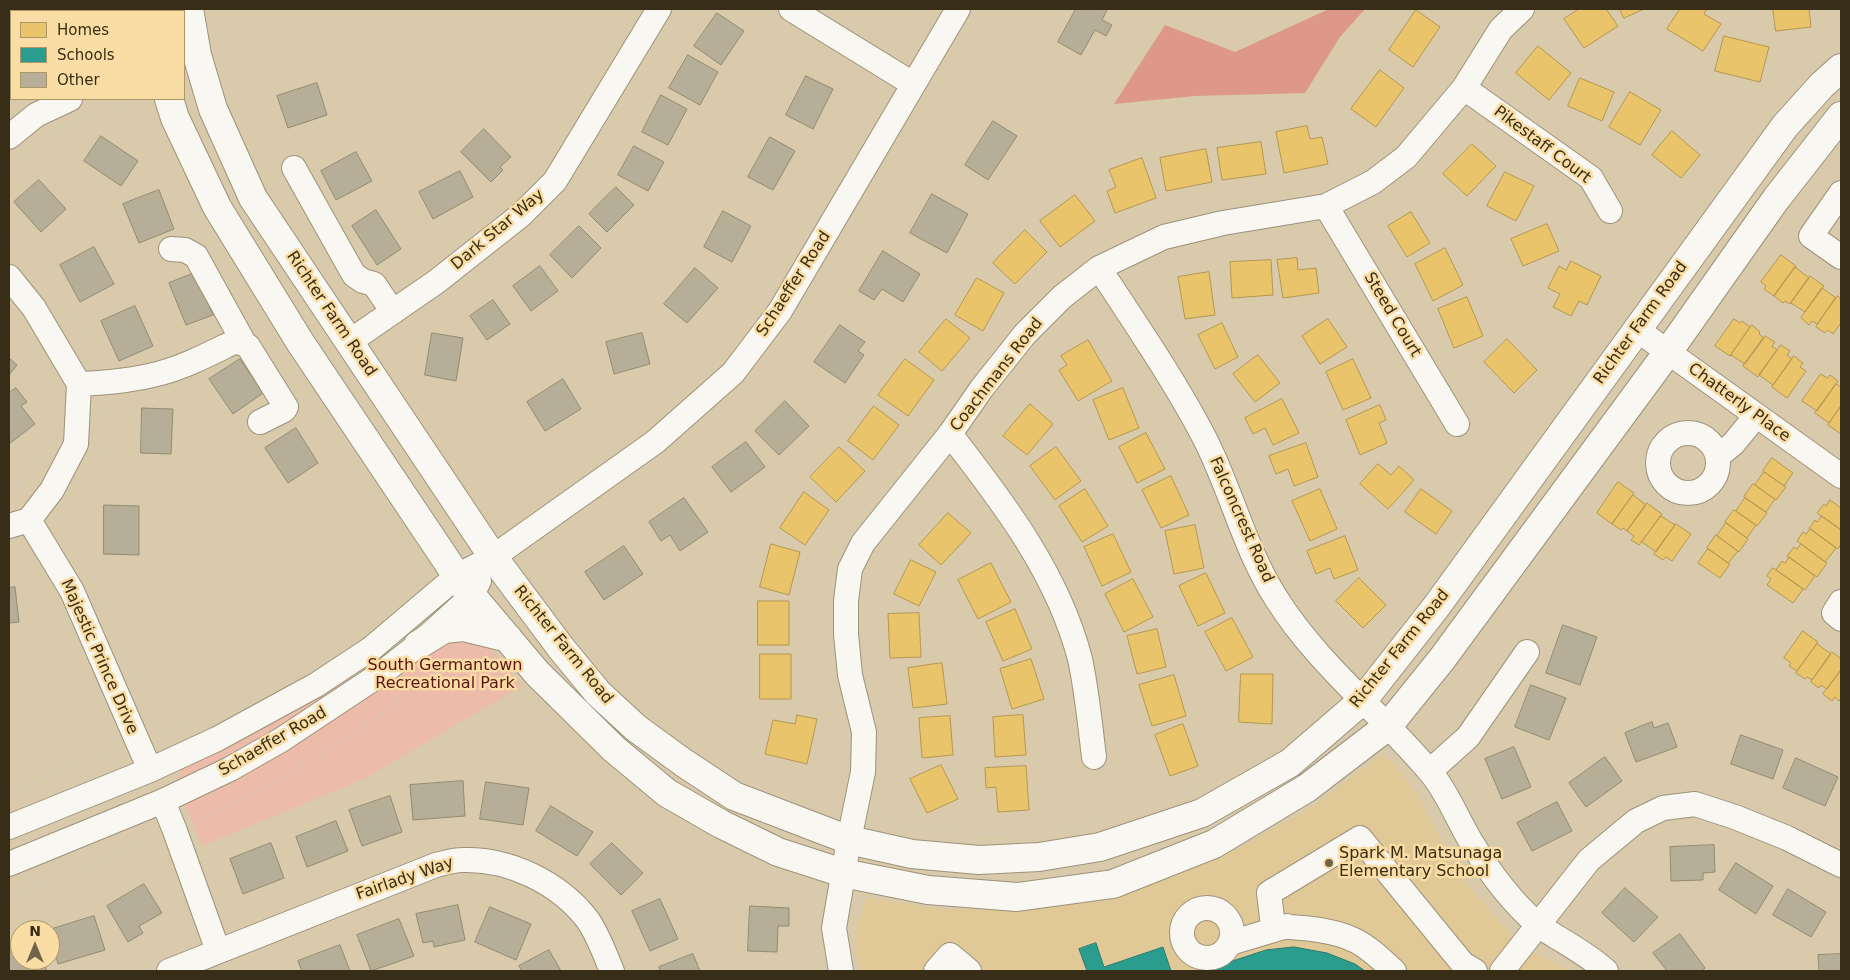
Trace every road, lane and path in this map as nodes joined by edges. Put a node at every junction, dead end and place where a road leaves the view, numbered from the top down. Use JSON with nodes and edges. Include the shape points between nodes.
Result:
{"nodes":[{"id":1,"x":189,"y":9,"type":"edge"},
{"id":2,"x":659,"y":9,"type":"edge"},
{"id":3,"x":791,"y":9,"type":"edge"},
{"id":4,"x":958,"y":9,"type":"edge"},
{"id":5,"x":1522,"y":9,"type":"edge"},
{"id":6,"x":1841,"y":41,"type":"edge"},
{"id":7,"x":190,"y":57,"type":"edge"},
{"id":8,"x":1838,"y":57,"type":"edge"},
{"id":9,"x":913,"y":84,"type":"junction"},
{"id":10,"x":1464,"y":88,"type":"junction"},
{"id":11,"x":68,"y":100,"type":"edge"},
{"id":12,"x":137,"y":100,"type":"edge"},
{"id":13,"x":169,"y":100,"type":"edge"},
{"id":14,"x":1841,"y":116,"type":"edge"},
{"id":15,"x":9,"y":137,"type":"edge"},
{"id":16,"x":9,"y":168,"type":"edge"},
{"id":17,"x":294,"y":168,"type":"dead end"},
{"id":18,"x":1841,"y":194,"type":"edge"},
{"id":19,"x":1326,"y":206,"type":"junction"},
{"id":20,"x":1610,"y":211,"type":"dead end"},
{"id":21,"x":170,"y":249,"type":"dead end"},
{"id":22,"x":1841,"y":257,"type":"edge"},
{"id":23,"x":1099,"y":268,"type":"junction"},
{"id":24,"x":9,"y":277,"type":"edge"},
{"id":25,"x":393,"y":312,"type":"junction"},
{"id":26,"x":9,"y":323,"type":"edge"},
{"id":27,"x":1636,"y":329,"type":"junction"},
{"id":28,"x":349,"y":342,"type":"junction"},
{"id":29,"x":244,"y":343,"type":"junction"},
{"id":30,"x":1668,"y":352,"type":"junction"},
{"id":31,"x":79,"y":384,"type":"junction"},
{"id":32,"x":1756,"y":416,"type":"junction"},
{"id":33,"x":260,"y":422,"type":"dead end"},
{"id":34,"x":1457,"y":424,"type":"dead end"},
{"id":35,"x":950,"y":434,"type":"junction"},
{"id":36,"x":1718,"y":456,"type":"dead end"},
{"id":37,"x":1841,"y":476,"type":"edge"},
{"id":38,"x":9,"y":492,"type":"edge"},
{"id":39,"x":62,"y":521,"type":"dead end"},
{"id":40,"x":19,"y":523,"type":"edge"},
{"id":41,"x":493,"y":557,"type":"junction"},
{"id":42,"x":425,"y":578,"type":"dead end"},
{"id":43,"x":421,"y":584,"type":"dead end"},
{"id":44,"x":464,"y":587,"type":"junction"},
{"id":45,"x":1841,"y":602,"type":"edge"},
{"id":46,"x":1841,"y":618,"type":"edge"},
{"id":47,"x":508,"y":638,"type":"junction"},
{"id":48,"x":418,"y":645,"type":"junction"},
{"id":49,"x":1527,"y":652,"type":"dead end"},
{"id":50,"x":1363,"y":700,"type":"junction"},
{"id":51,"x":228,"y":709,"type":"dead end"},
{"id":52,"x":1388,"y":726,"type":"junction"},
{"id":53,"x":161,"y":732,"type":"junction"},
{"id":54,"x":136,"y":740,"type":"junction"},
{"id":55,"x":1094,"y":757,"type":"dead end"},
{"id":56,"x":150,"y":770,"type":"junction"},
{"id":57,"x":1430,"y":772,"type":"junction"},
{"id":58,"x":1204,"y":785,"type":"dead end"},
{"id":59,"x":9,"y":793,"type":"edge"},
{"id":60,"x":1178,"y":797,"type":"dead end"},
{"id":61,"x":163,"y":801,"type":"junction"},
{"id":62,"x":1113,"y":818,"type":"dead end"},
{"id":63,"x":9,"y":827,"type":"edge"},
{"id":64,"x":851,"y":828,"type":"junction"},
{"id":65,"x":9,"y":864,"type":"edge"},
{"id":66,"x":1841,"y":865,"type":"edge"},
{"id":67,"x":843,"y":873,"type":"junction"},
{"id":68,"x":1538,"y":925,"type":"junction"},
{"id":69,"x":1287,"y":926,"type":"junction"},
{"id":70,"x":1230,"y":943,"type":"dead end"},
{"id":71,"x":218,"y":951,"type":"junction"},
{"id":72,"x":169,"y":971,"type":"edge"},
{"id":73,"x":612,"y":971,"type":"edge"},
{"id":74,"x":841,"y":971,"type":"edge"},
{"id":75,"x":936,"y":971,"type":"edge"},
{"id":76,"x":969,"y":971,"type":"edge"},
{"id":77,"x":1394,"y":971,"type":"edge"},
{"id":78,"x":1475,"y":971,"type":"edge"},
{"id":79,"x":1502,"y":971,"type":"edge"},
{"id":80,"x":1606,"y":971,"type":"edge"}],
"edges":[{"from":1,"to":7,"type":"main road","name":"Richter Farm Road"},
{"from":2,"to":25,"type":"street","name":"Dark Star Way","via":[[555,181],[521,214]]},
{"from":3,"to":9,"type":"street"},
{"from":4,"to":9,"type":"street","name":"Schaeffer Road"},
{"from":5,"to":10,"type":"street","name":"Coachmans Road","via":[[1501,29]]},
{"from":6,"to":8,"type":"path"},
{"from":7,"to":28,"type":"main road","name":"Richter Farm Road","via":[[254,198]]},
{"from":8,"to":27,"type":"main road","name":"Richter Farm Road","via":[[1822,85],[1785,126]]},
{"from":9,"to":41,"type":"street","name":"Schaeffer Road","via":[[780,311],[732,373],[655,442]]},
{"from":10,"to":19,"type":"street","name":"Coachmans Road","via":[[1406,157],[1373,182]]},
{"from":10,"to":20,"type":"street","name":"Pikestaff Court","via":[[1591,178]]},
{"from":11,"to":15,"type":"street","via":[[36,115]]},
{"from":12,"to":16,"type":"path","via":[[70,123]]},
{"from":13,"to":44,"type":"main road","name":"Richter Farm Road","via":[[217,207],[300,342]]},
{"from":14,"to":30,"type":"main road","name":"Richter Farm Road","via":[[1776,199]]},
{"from":17,"to":25,"type":"street","via":[[354,275],[374,284]]},
{"from":18,"to":22,"type":"street","via":[[1811,236]]},
{"from":19,"to":23,"type":"street","name":"Coachmans Road","via":[[1164,236]]},
{"from":19,"to":34,"type":"street","name":"Steed Court"},
{"from":21,"to":29,"type":"street","via":[[185,250],[196,256]]},
{"from":23,"to":35,"type":"street","name":"Coachmans Road","via":[[1062,297],[1025,334]]},
{"from":23,"to":50,"type":"street","name":"Falconcrest Road","via":[[1204,436],[1256,562],[1276,598],[1307,642]]},
{"from":24,"to":31,"type":"street","via":[[34,308]]},
{"from":25,"to":28,"type":"street","name":"Dark Star Way"},
{"from":26,"to":38,"type":"path","via":[[37,360],[50,387],[53,412],[50,439],[37,464]]},
{"from":27,"to":30,"type":"street","name":"Chatterly Place"},
{"from":27,"to":50,"type":"main road","name":"Richter Farm Road","via":[[1436,606]]},
{"from":28,"to":41,"type":"main road","name":"Richter Farm Road"},
{"from":29,"to":31,"type":"street","via":[[236,341],[160,374]]},
{"from":29,"to":33,"type":"street","via":[[286,407]]},
{"from":30,"to":32,"type":"street","name":"Chatterly Place"},
{"from":30,"to":52,"type":"main road","name":"Richter Farm Road"},
{"from":31,"to":40,"type":"street","via":[[76,444],[52,490]]},
{"from":32,"to":36,"type":"street","via":[[1733,444]]},
{"from":32,"to":37,"type":"street","name":"Chatterly Place"},
{"from":35,"to":55,"type":"street","via":[[998,495],[1041,563],[1080,659]]},
{"from":35,"to":64,"type":"street","name":"Coachmans Road","via":[[862,543],[850,569],[846,634],[850,675],[864,732],[862,772]]},
{"from":39,"to":53,"type":"path","via":[[107,602]]},
{"from":40,"to":54,"type":"street","name":"Majestic Prince Drive","via":[[72,591]]},
{"from":41,"to":44,"type":"street","name":"Schaeffer Road"},
{"from":41,"to":64,"type":"main road","name":"Richter Farm Road","via":[[598,693],[636,728],[734,796]]},
{"from":42,"to":43,"type":"path"},
{"from":44,"to":47,"type":"main road","name":"Richter Farm Road"},
{"from":44,"to":48,"type":"street","name":"Schaeffer Road"},
{"from":44,"to":56,"type":"street","name":"Schaeffer Road","via":[[316,685],[217,739]]},
{"from":45,"to":46,"type":"street","via":[[1834,613]]},
{"from":47,"to":48,"type":"main road","via":[[463,627],[444,629]]},
{"from":47,"to":67,"type":"main road","name":"Richter Farm Road","via":[[537,673],[614,749],[667,793],[778,852]]},
{"from":48,"to":61,"type":"street","name":"Schaeffer Road","via":[[281,740]]},
{"from":49,"to":57,"type":"street","via":[[1468,736]]},
{"from":50,"to":52,"type":"street","name":"Falconcrest Road"},
{"from":50,"to":64,"type":"main road","name":"Richter Farm Road","via":[[1290,762],[1202,813],[1100,848],[1039,857],[979,860],[912,854]]},
{"from":51,"to":53,"type":"path"},
{"from":52,"to":57,"type":"street","name":"Falconcrest Road"},
{"from":52,"to":67,"type":"main road","name":"Richter Farm Road","via":[[1306,788],[1214,844],[1113,884],[1017,897],[928,890]]},
{"from":53,"to":54,"type":"path"},
{"from":54,"to":56,"type":"street","name":"Majestic Prince Drive"},
{"from":54,"to":59,"type":"path"},
{"from":56,"to":63,"type":"street","name":"Schaeffer Road"},
{"from":57,"to":68,"type":"street","name":"Falconcrest Road","via":[[1502,887]]},
{"from":58,"to":60,"type":"path"},
{"from":61,"to":65,"type":"street","name":"Schaeffer Road"},
{"from":61,"to":71,"type":"street"},
{"from":62,"to":64,"type":"path","via":[[1033,833]]},
{"from":64,"to":67,"type":"street","name":"Coachmans Road"},
{"from":66,"to":68,"type":"street","via":[[1787,838],[1695,804],[1662,808],[1636,821],[1589,860]]},
{"from":67,"to":74,"type":"street","name":"Coachmans Road","via":[[834,928]]},
{"from":68,"to":79,"type":"street"},
{"from":68,"to":80,"type":"street","name":"Falconcrest Road"},
{"from":69,"to":70,"type":"street"},
{"from":69,"to":77,"type":"street","via":[[1354,940]]},
{"from":69,"to":78,"type":"street","via":[[1273,926],[1269,893],[1360,838],[1463,964]]},
{"from":71,"to":72,"type":"street","name":"Fairlady Way"},
{"from":71,"to":73,"type":"street","name":"Fairlady Way","via":[[436,865],[462,860],[518,869],[559,893],[588,921]]},
{"from":75,"to":76,"type":"street","via":[[950,956]]}]}
